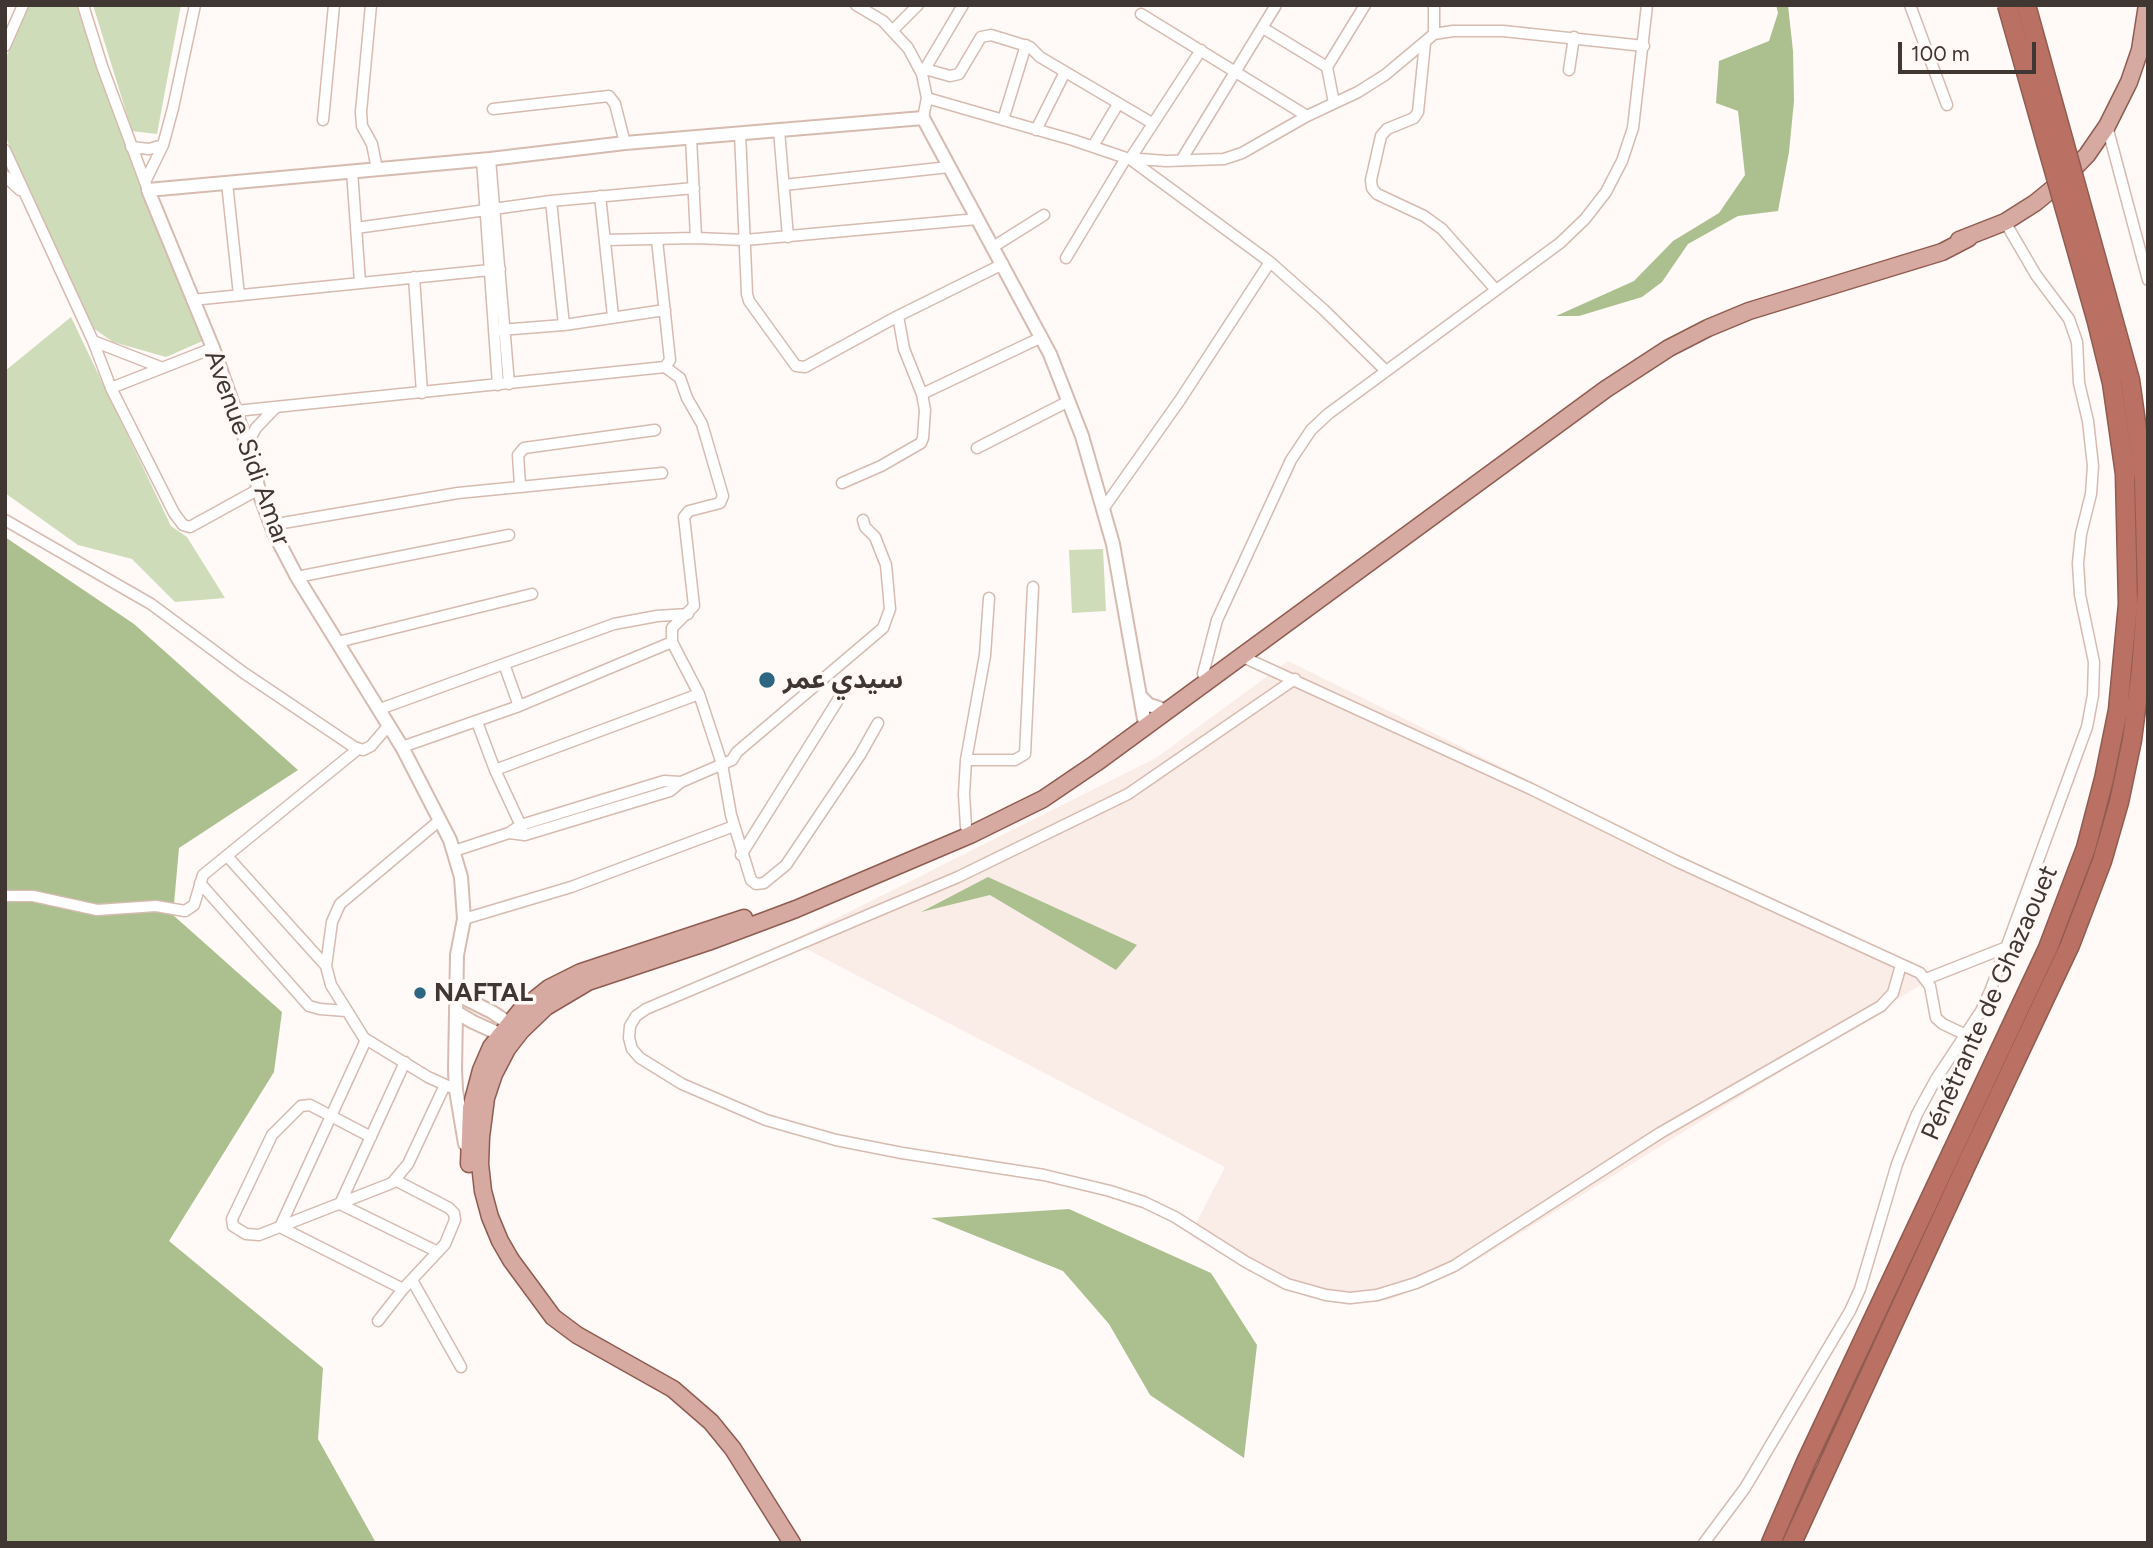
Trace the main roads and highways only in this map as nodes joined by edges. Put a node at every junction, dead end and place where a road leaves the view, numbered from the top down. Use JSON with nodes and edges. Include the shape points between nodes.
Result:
{"nodes":[{"id":1,"x":2007,"y":5,"type":"edge"},
{"id":2,"x":2026,"y":5,"type":"edge"},
{"id":3,"x":2147,"y":5,"type":"edge"},
{"id":4,"x":1969,"y":238,"type":"junction"},
{"id":5,"x":511,"y":1032,"type":"junction"},
{"id":6,"x":1961,"y":1155,"type":"junction"},
{"id":7,"x":545,"y":1308,"type":"junction"},
{"id":8,"x":792,"y":1543,"type":"edge"},
{"id":9,"x":1771,"y":1543,"type":"edge"},
{"id":10,"x":1791,"y":1543,"type":"edge"}],
"edges":[{"from":1,"to":6,"type":"highway","name":"Pénétrante de Ghazaouet","bridge":true,"via":[[2112,383],[2125,474],[2128,604],[2118,710],[2086,848]]},
{"from":2,"to":6,"type":"highway","name":"Pénétrante de Ghazaouet","bridge":true,"via":[[2130,380],[2144,480],[2147,591],[2132,740],[2102,861],[2070,945]]},
{"from":3,"to":4,"type":"main road","via":[[2135,66],[2123,97],[2087,155],[2035,203]]},
{"from":4,"to":5,"type":"main road","via":[[1942,252],[1749,311],[1669,348],[1606,389],[1079,775],[1019,812],[796,909],[587,982]]},
{"from":4,"to":5,"type":"main road","via":[[1770,295],[1663,341],[1601,381],[1144,719],[1041,789],[966,827],[793,901],[581,972],[549,988]]},
{"from":5,"to":7,"type":"main road","via":[[486,1098],[481,1178],[500,1241]]},
{"from":5,"to":7,"type":"main road","via":[[485,1058],[470,1122],[470,1164],[474,1193],[488,1232],[524,1290]]},
{"from":6,"to":9,"type":"highway","name":"Pénétrante de Ghazaouet","via":[[1806,1462]]},
{"from":6,"to":10,"type":"highway","name":"Pénétrante de Ghazaouet"},
{"from":7,"to":8,"type":"main road","via":[[577,1335],[660,1380],[699,1410],[733,1449]]}]}
